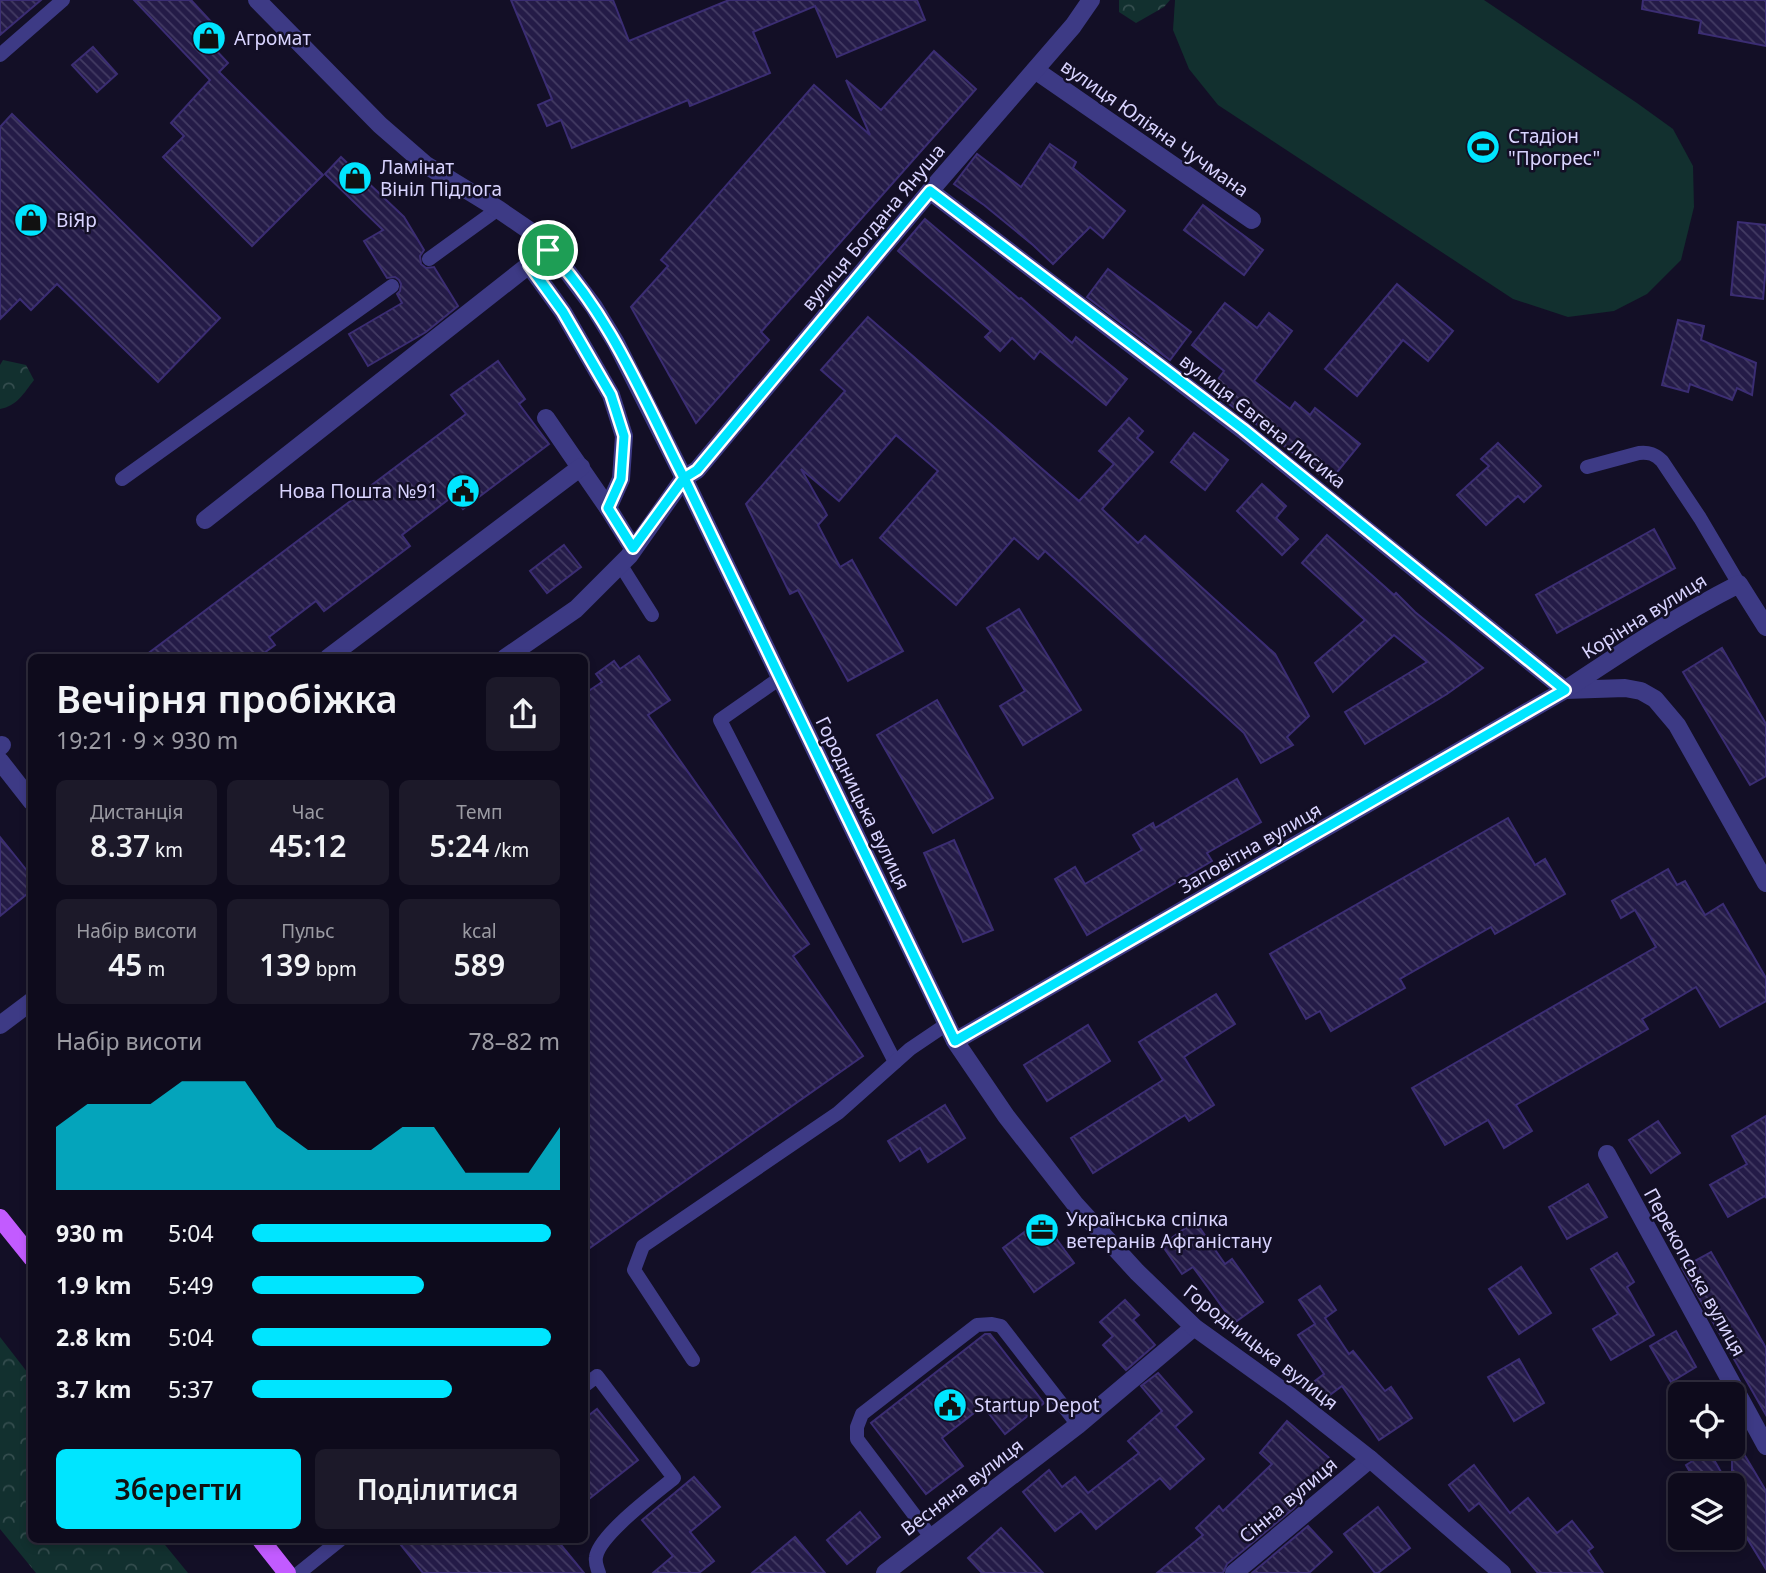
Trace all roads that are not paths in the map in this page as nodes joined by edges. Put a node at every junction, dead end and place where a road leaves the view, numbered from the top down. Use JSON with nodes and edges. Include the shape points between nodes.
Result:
{"nodes":[{"id":1,"x":63,"y":0,"type":"edge"},
{"id":2,"x":257,"y":0,"type":"edge"},
{"id":3,"x":1091,"y":0,"type":"edge"},
{"id":4,"x":0,"y":55,"type":"edge"},
{"id":5,"x":1035,"y":70,"type":"junction"},
{"id":6,"x":930,"y":191,"type":"junction"},
{"id":7,"x":498,"y":209,"type":"junction"},
{"id":8,"x":1252,"y":220,"type":"dead end"},
{"id":9,"x":548,"y":250,"type":"junction"},
{"id":10,"x":429,"y":259,"type":"dead end"},
{"id":11,"x":529,"y":265,"type":"junction"},
{"id":12,"x":391,"y":286,"type":"dead end"},
{"id":13,"x":547,"y":418,"type":"dead end"},
{"id":14,"x":581,"y":467,"type":"junction"},
{"id":15,"x":1587,"y":467,"type":"dead end"},
{"id":16,"x":684,"y":478,"type":"junction"},
{"id":17,"x":122,"y":479,"type":"dead end"},
{"id":18,"x":608,"y":508,"type":"junction"},
{"id":19,"x":205,"y":520,"type":"dead end"},
{"id":20,"x":633,"y":548,"type":"junction"},
{"id":21,"x":620,"y":564,"type":"junction"},
{"id":22,"x":1739,"y":584,"type":"junction"},
{"id":23,"x":652,"y":615,"type":"dead end"},
{"id":24,"x":1766,"y":627,"type":"edge"},
{"id":25,"x":333,"y":654,"type":"edge"},
{"id":26,"x":511,"y":654,"type":"edge"},
{"id":27,"x":780,"y":678,"type":"junction"},
{"id":28,"x":1565,"y":690,"type":"junction"},
{"id":29,"x":1,"y":751,"type":"edge"},
{"id":30,"x":28,"y":792,"type":"edge"},
{"id":31,"x":1766,"y":883,"type":"edge"},
{"id":32,"x":28,"y":1004,"type":"edge"},
{"id":33,"x":947,"y":1024,"type":"junction"},
{"id":34,"x":0,"y":1025,"type":"edge"},
{"id":35,"x":955,"y":1041,"type":"junction"},
{"id":36,"x":895,"y":1062,"type":"junction"},
{"id":37,"x":1607,"y":1154,"type":"dead end"},
{"id":38,"x":0,"y":1218,"type":"edge"},
{"id":39,"x":28,"y":1253,"type":"edge"},
{"id":40,"x":1194,"y":1327,"type":"junction"},
{"id":41,"x":693,"y":1360,"type":"dead end"},
{"id":42,"x":588,"y":1383,"type":"edge"},
{"id":43,"x":1078,"y":1425,"type":"junction"},
{"id":44,"x":1766,"y":1446,"type":"edge"},
{"id":45,"x":1370,"y":1459,"type":"junction"},
{"id":46,"x":931,"y":1537,"type":"junction"},
{"id":47,"x":263,"y":1543,"type":"edge"},
{"id":48,"x":336,"y":1543,"type":"edge"},
{"id":49,"x":287,"y":1573,"type":"edge"},
{"id":50,"x":299,"y":1573,"type":"edge"},
{"id":51,"x":599,"y":1573,"type":"edge"},
{"id":52,"x":885,"y":1573,"type":"edge"},
{"id":53,"x":1234,"y":1573,"type":"edge"},
{"id":54,"x":1502,"y":1573,"type":"edge"}],
"edges":[{"from":1,"to":4,"type":"lane"},
{"from":2,"to":7,"type":"street","name":"Городницька вулиця","via":[[380,125],[426,165]]},
{"from":3,"to":5,"type":"street","name":"вулиця Богдана Януша"},
{"from":5,"to":6,"type":"street","name":"вулиця Богдана Януша"},
{"from":5,"to":8,"type":"street","name":"вулиця Юліяна Чучмана"},
{"from":6,"to":16,"type":"street","name":"вулиця Богдана Януша","via":[[697,470]]},
{"from":6,"to":28,"type":"street","name":"вулиця Євгена Лисика","via":[[1243,429]]},
{"from":7,"to":9,"type":"street","name":"Городницька вулиця"},
{"from":7,"to":10,"type":"lane"},
{"from":9,"to":11,"type":"street"},
{"from":9,"to":16,"type":"street","name":"Городницька вулиця","via":[[594,307]]},
{"from":11,"to":18,"type":"street","via":[[563,312],[611,395],[624,436],[621,479]]},
{"from":11,"to":19,"type":"street"},
{"from":12,"to":17,"type":"lane"},
{"from":13,"to":14,"type":"street"},
{"from":14,"to":18,"type":"street"},
{"from":14,"to":25,"type":"street"},
{"from":15,"to":22,"type":"lane","via":[[1639,453],[1656,455]]},
{"from":16,"to":20,"type":"street","name":"вулиця Богдана Януша"},
{"from":16,"to":27,"type":"street","name":"Городницька вулиця"},
{"from":18,"to":20,"type":"street"},
{"from":20,"to":21,"type":"street","name":"вулиця Богдана Януша"},
{"from":21,"to":23,"type":"lane"},
{"from":21,"to":26,"type":"street","name":"вулиця Богдана Януша","via":[[576,609]]},
{"from":22,"to":24,"type":"street","name":"Корінна вулиця"},
{"from":22,"to":28,"type":"street","name":"Корінна вулиця","via":[[1651,632]]},
{"from":27,"to":33,"type":"street","name":"Городницька вулиця"},
{"from":27,"to":36,"type":"lane","via":[[720,720]]},
{"from":28,"to":31,"type":"street","via":[[1625,688],[1656,699],[1677,725]]},
{"from":28,"to":35,"type":"street","name":"Заповітна вулиця"},
{"from":29,"to":30,"type":"street"},
{"from":32,"to":34,"type":"street"},
{"from":33,"to":35,"type":"street","name":"Городницька вулиця"},
{"from":33,"to":36,"type":"lane"},
{"from":35,"to":40,"type":"street","name":"Городницька вулиця","via":[[1075,1204]]},
{"from":36,"to":41,"type":"lane","via":[[838,1113],[643,1246],[634,1270]]},
{"from":37,"to":44,"type":"street","name":"Перекопська вулиця"},
{"from":38,"to":39,"type":"main road"},
{"from":40,"to":43,"type":"street","name":"Весняна вулиця"},
{"from":40,"to":45,"type":"street","name":"Городницька вулиця"},
{"from":42,"to":51,"type":"lane","via":[[597,1376],[674,1478],[609,1534],[595,1557]]},
{"from":43,"to":46,"type":"street","name":"Весняна вулиця"},
{"from":43,"to":46,"type":"lane","via":[[1001,1326],[977,1325],[862,1414],[857,1427],[857,1439]]},
{"from":45,"to":53,"type":"street","name":"Сінна вулиця"},
{"from":45,"to":54,"type":"street","name":"Городницька вулиця"},
{"from":46,"to":52,"type":"street","name":"Весняна вулиця"},
{"from":47,"to":49,"type":"main road"},
{"from":48,"to":50,"type":"lane"}]}
